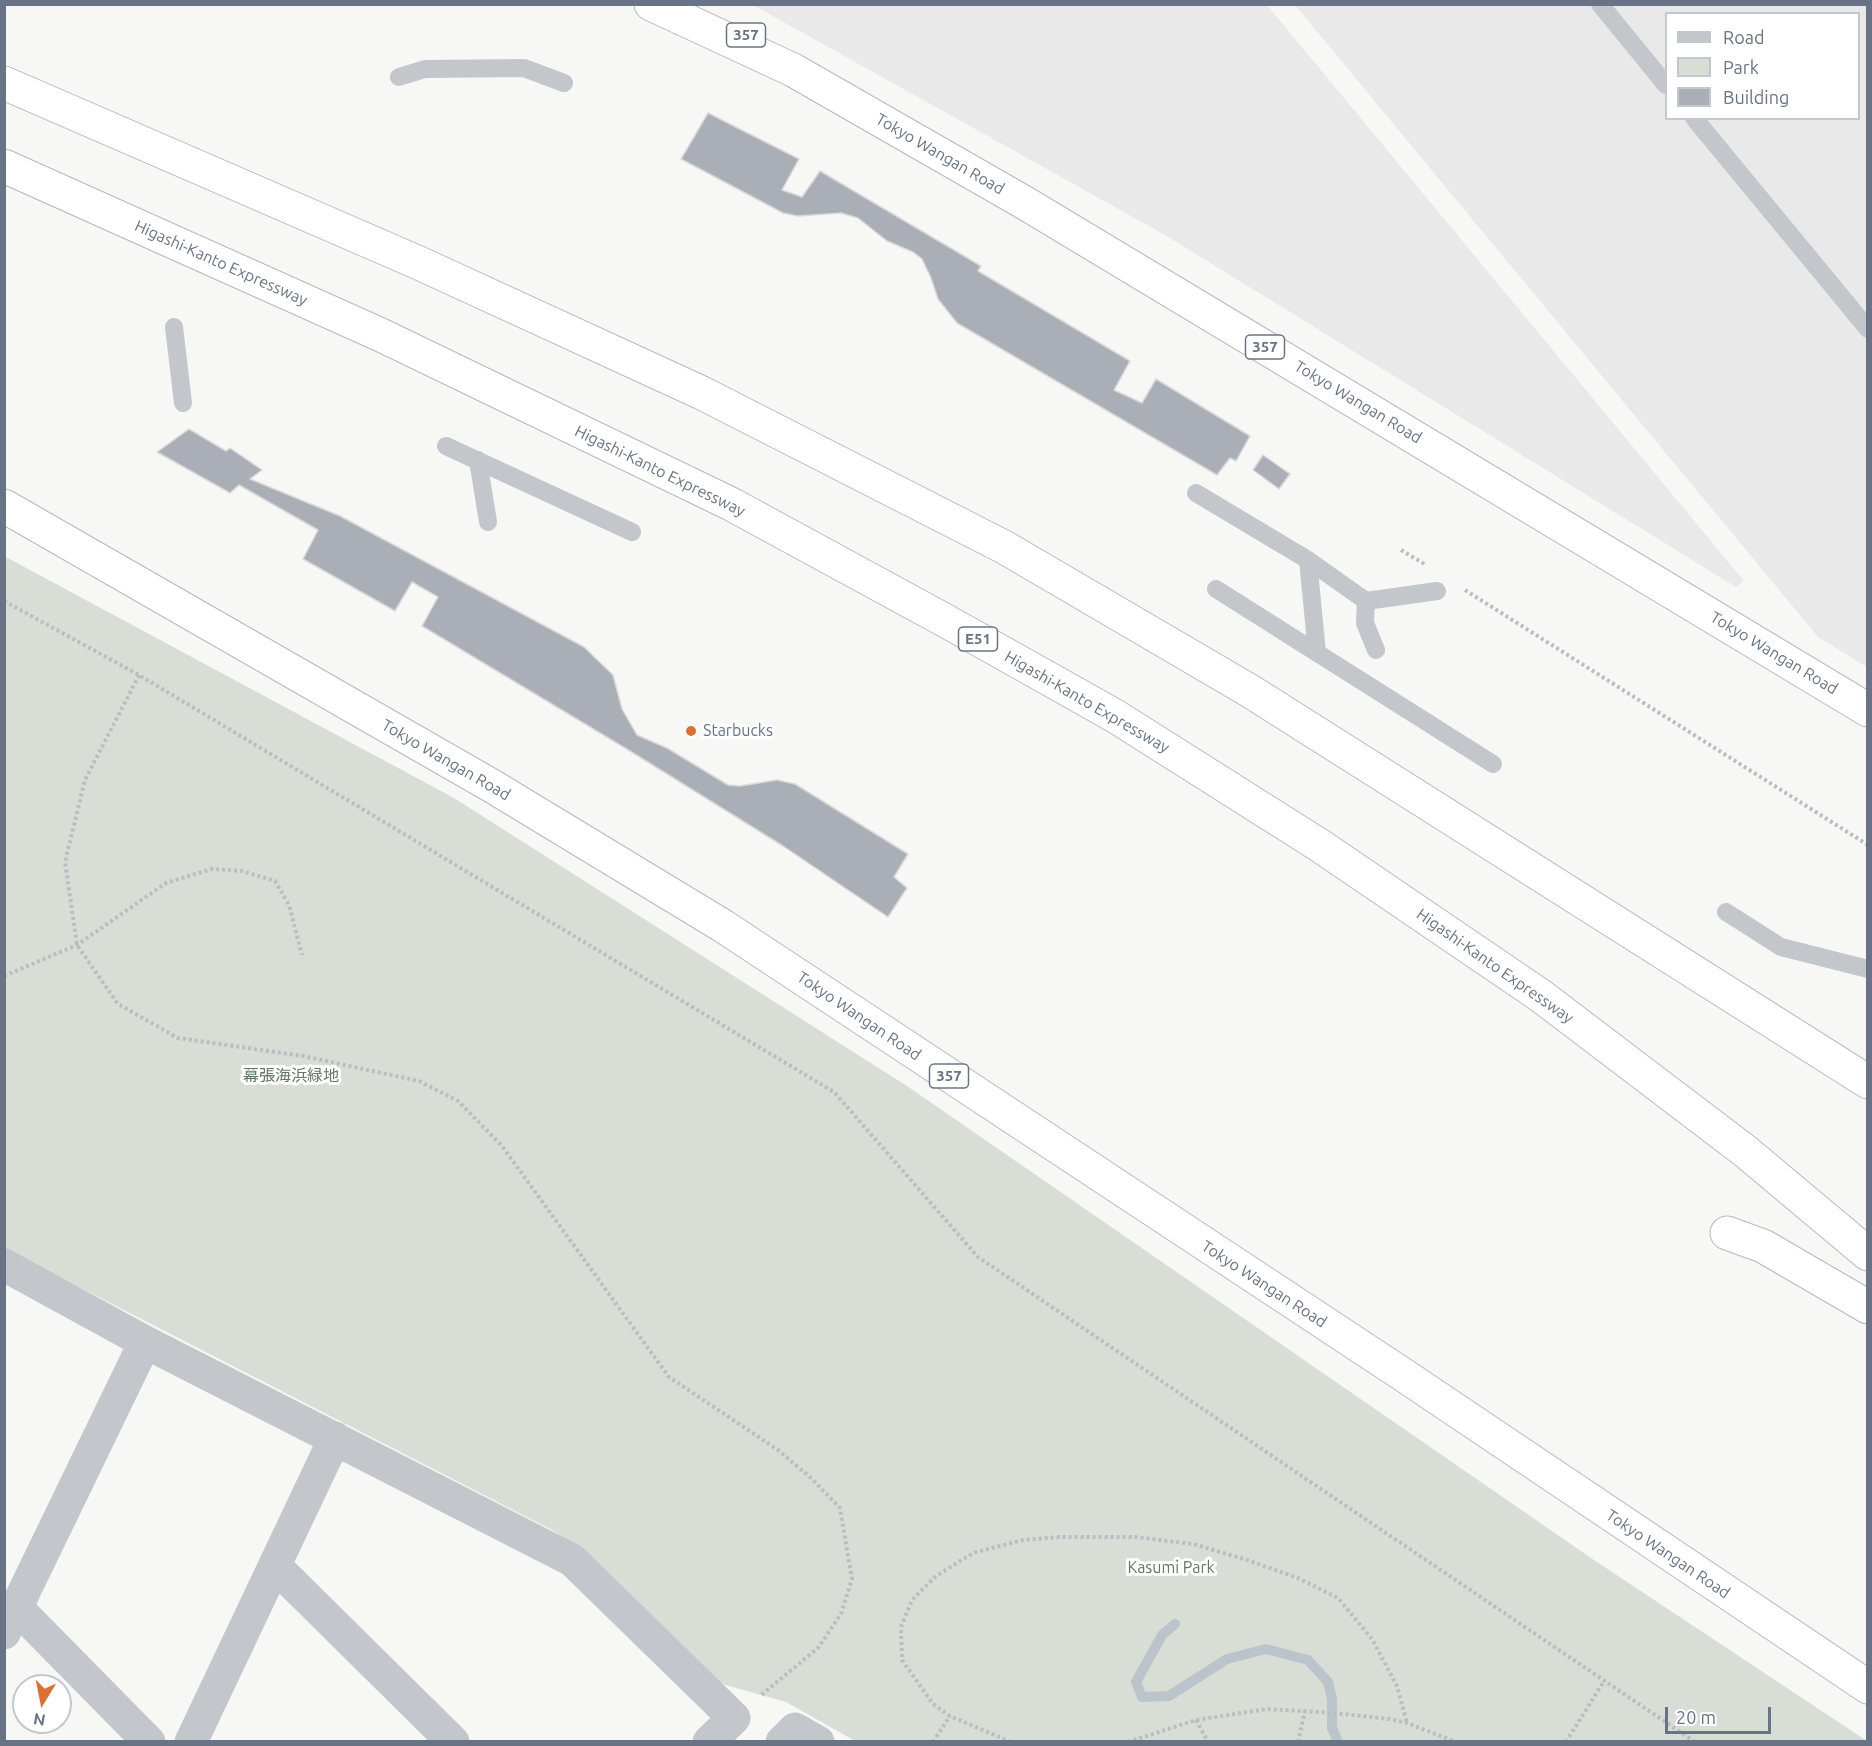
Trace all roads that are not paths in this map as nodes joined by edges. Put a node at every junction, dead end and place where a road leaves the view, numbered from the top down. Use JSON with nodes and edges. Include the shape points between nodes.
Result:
{"nodes":[{"id":1,"x":651,"y":4,"type":"edge"},
{"id":2,"x":696,"y":4,"type":"edge"},
{"id":3,"x":1600,"y":4,"type":"edge"},
{"id":4,"x":793,"y":70,"type":"junction"},
{"id":5,"x":399,"y":77,"type":"dead end"},
{"id":6,"x":4,"y":83,"type":"edge"},
{"id":7,"x":564,"y":83,"type":"dead end"},
{"id":8,"x":1665,"y":84,"type":"edge"},
{"id":9,"x":1696,"y":120,"type":"edge"},
{"id":10,"x":4,"y":166,"type":"edge"},
{"id":11,"x":174,"y":327,"type":"dead end"},
{"id":12,"x":1868,"y":329,"type":"edge"},
{"id":13,"x":183,"y":403,"type":"dead end"},
{"id":14,"x":446,"y":446,"type":"dead end"},
{"id":15,"x":478,"y":460,"type":"junction"},
{"id":16,"x":1196,"y":493,"type":"dead end"},
{"id":17,"x":4,"y":506,"type":"edge"},
{"id":18,"x":488,"y":522,"type":"dead end"},
{"id":19,"x":632,"y":532,"type":"dead end"},
{"id":20,"x":1308,"y":560,"type":"junction"},
{"id":21,"x":1216,"y":589,"type":"dead end"},
{"id":22,"x":1437,"y":591,"type":"dead end"},
{"id":23,"x":1366,"y":601,"type":"junction"},
{"id":24,"x":1376,"y":650,"type":"dead end"},
{"id":25,"x":1317,"y":652,"type":"junction"},
{"id":26,"x":1868,"y":710,"type":"edge"},
{"id":27,"x":1493,"y":764,"type":"dead end"},
{"id":28,"x":1726,"y":912,"type":"dead end"},
{"id":29,"x":1863,"y":963,"type":"edge"},
{"id":30,"x":1868,"y":1082,"type":"edge"},
{"id":31,"x":1727,"y":1233,"type":"dead end"},
{"id":32,"x":1868,"y":1254,"type":"edge"},
{"id":33,"x":4,"y":1265,"type":"edge"},
{"id":34,"x":1868,"y":1307,"type":"edge"},
{"id":35,"x":145,"y":1342,"type":"junction"},
{"id":36,"x":335,"y":1438,"type":"junction"},
{"id":37,"x":275,"y":1566,"type":"junction"},
{"id":38,"x":11,"y":1620,"type":"edge"},
{"id":39,"x":1868,"y":1687,"type":"edge"},
{"id":40,"x":149,"y":1742,"type":"edge"},
{"id":41,"x":191,"y":1742,"type":"edge"},
{"id":42,"x":453,"y":1742,"type":"edge"},
{"id":43,"x":709,"y":1742,"type":"edge"},
{"id":44,"x":782,"y":1742,"type":"edge"},
{"id":45,"x":818,"y":1742,"type":"edge"}],
"edges":[{"from":1,"to":4,"type":"highway","name":"Tokyo Wangan Road","number":"357"},
{"from":2,"to":4,"type":"highway","number":"357","via":[[720,16]]},
{"from":3,"to":8,"type":"lane"},
{"from":4,"to":26,"type":"highway","name":"Tokyo Wangan Road","number":"357","via":[[1123,262]]},
{"from":5,"to":7,"type":"lane","via":[[425,69],[524,68]]},
{"from":6,"to":30,"type":"highway","via":[[408,258],[691,388],[1004,547],[1250,691]]},
{"from":9,"to":12,"type":"lane"},
{"from":10,"to":32,"type":"highway","name":"Higashi-Kanto Expressway","number":"E51","via":[[381,335],[731,504],[1116,716],[1319,845],[1541,996],[1745,1151]]},
{"from":11,"to":13,"type":"lane"},
{"from":14,"to":15,"type":"lane"},
{"from":15,"to":18,"type":"lane"},
{"from":15,"to":19,"type":"lane"},
{"from":16,"to":20,"type":"lane"},
{"from":17,"to":39,"type":"highway","name":"Tokyo Wangan Road","number":"357","via":[[492,786],[723,926]]},
{"from":20,"to":23,"type":"lane"},
{"from":20,"to":25,"type":"lane"},
{"from":21,"to":25,"type":"lane"},
{"from":22,"to":23,"type":"lane"},
{"from":23,"to":24,"type":"lane","via":[[1365,623]]},
{"from":25,"to":27,"type":"lane"},
{"from":28,"to":29,"type":"lane","via":[[1781,947]]},
{"from":31,"to":34,"type":"highway","via":[[1763,1246]]},
{"from":33,"to":35,"type":"street"},
{"from":35,"to":36,"type":"street"},
{"from":35,"to":38,"type":"street"},
{"from":36,"to":37,"type":"street"},
{"from":36,"to":43,"type":"street","via":[[572,1560],[734,1718]]},
{"from":37,"to":41,"type":"street"},
{"from":37,"to":42,"type":"street"},
{"from":38,"to":40,"type":"street"},
{"from":44,"to":45,"type":"street","via":[[795,1729]]}]}
